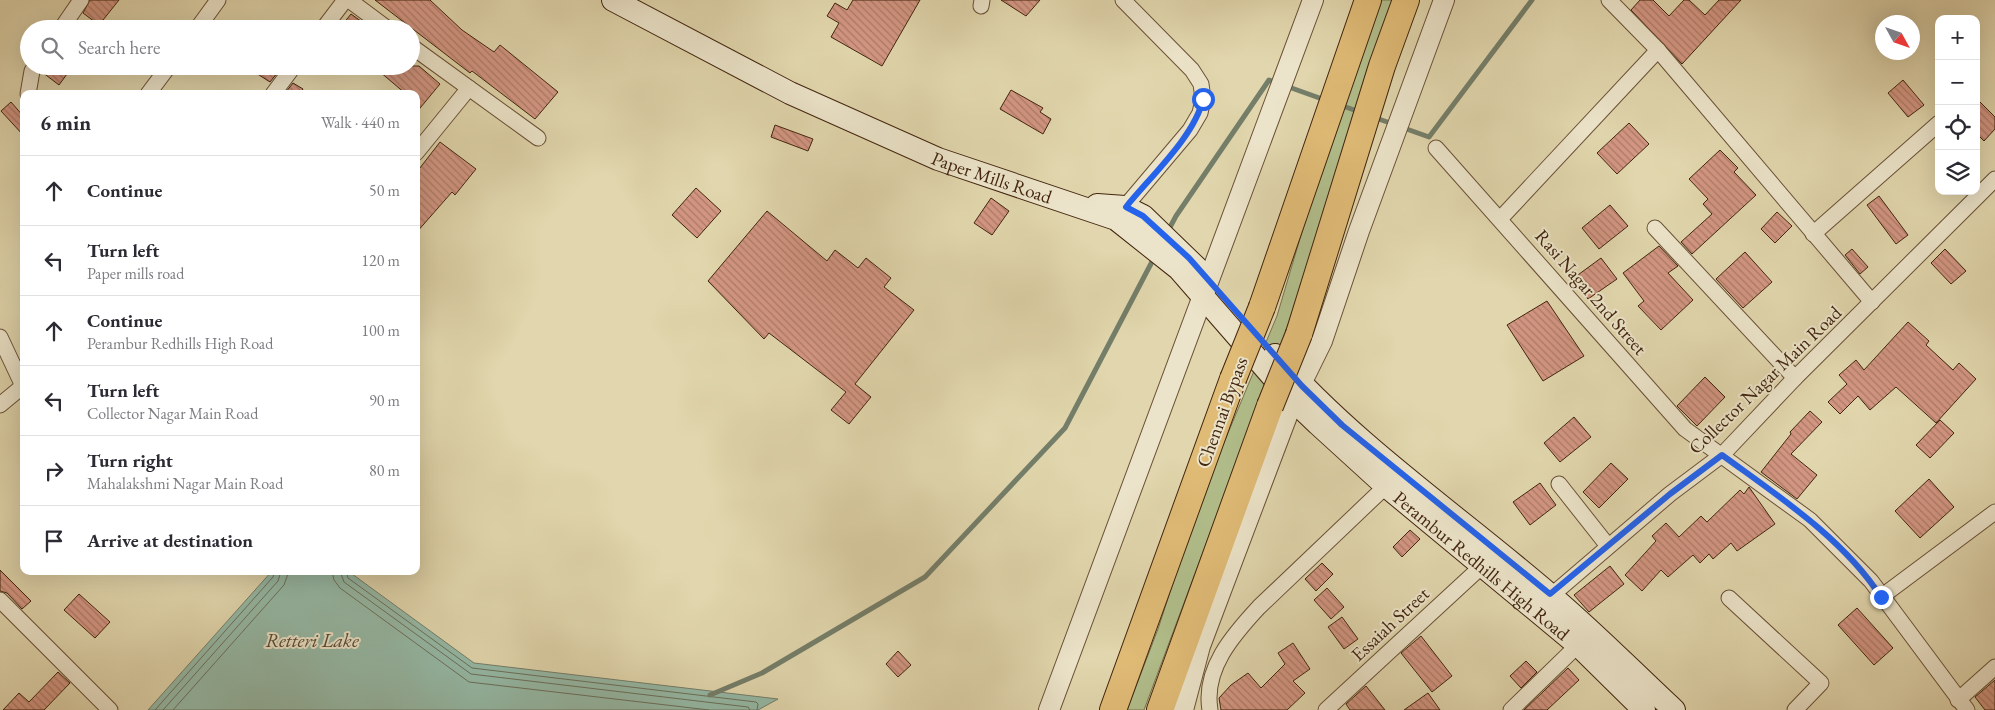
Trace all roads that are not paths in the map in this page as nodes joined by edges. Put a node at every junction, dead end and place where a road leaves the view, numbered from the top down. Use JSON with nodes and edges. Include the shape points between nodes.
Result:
{"nodes":[{"id":1,"x":81,"y":0,"type":"edge"},
{"id":2,"x":218,"y":0,"type":"edge"},
{"id":3,"x":347,"y":0,"type":"edge"},
{"id":4,"x":613,"y":0,"type":"edge"},
{"id":5,"x":1123,"y":0,"type":"edge"},
{"id":6,"x":1313,"y":0,"type":"edge"},
{"id":7,"x":1368,"y":0,"type":"edge"},
{"id":8,"x":1406,"y":0,"type":"edge"},
{"id":9,"x":1444,"y":0,"type":"edge"},
{"id":10,"x":1609,"y":0,"type":"edge"},
{"id":11,"x":67,"y":20,"type":"edge"},
{"id":12,"x":204,"y":20,"type":"edge"},
{"id":13,"x":330,"y":20,"type":"edge"},
{"id":14,"x":375,"y":20,"type":"edge"},
{"id":15,"x":1658,"y":50,"type":"junction"},
{"id":16,"x":420,"y":53,"type":"edge"},
{"id":17,"x":31,"y":75,"type":"edge"},
{"id":18,"x":162,"y":75,"type":"edge"},
{"id":19,"x":287,"y":75,"type":"edge"},
{"id":20,"x":469,"y":88,"type":"junction"},
{"id":21,"x":29,"y":90,"type":"edge"},
{"id":22,"x":151,"y":90,"type":"edge"},
{"id":23,"x":276,"y":90,"type":"edge"},
{"id":24,"x":1935,"y":127,"type":"edge"},
{"id":25,"x":538,"y":138,"type":"dead end"},
{"id":26,"x":420,"y":148,"type":"edge"},
{"id":27,"x":1436,"y":148,"type":"dead end"},
{"id":28,"x":1995,"y":179,"type":"edge"},
{"id":29,"x":1128,"y":217,"type":"junction"},
{"id":30,"x":1500,"y":218,"type":"junction"},
{"id":31,"x":1655,"y":228,"type":"dead end"},
{"id":32,"x":1813,"y":234,"type":"junction"},
{"id":33,"x":1209,"y":282,"type":"junction"},
{"id":34,"x":1872,"y":302,"type":"junction"},
{"id":35,"x":0,"y":337,"type":"edge"},
{"id":36,"x":1795,"y":378,"type":"junction"},
{"id":37,"x":20,"y":380,"type":"edge"},
{"id":38,"x":20,"y":388,"type":"edge"},
{"id":39,"x":1288,"y":397,"type":"junction"},
{"id":40,"x":0,"y":405,"type":"edge"},
{"id":41,"x":1722,"y":455,"type":"junction"},
{"id":42,"x":1559,"y":484,"type":"dead end"},
{"id":43,"x":1386,"y":486,"type":"junction"},
{"id":44,"x":1995,"y":512,"type":"edge"},
{"id":45,"x":1608,"y":546,"type":"junction"},
{"id":46,"x":1481,"y":567,"type":"junction"},
{"id":47,"x":1881,"y":597,"type":"junction"},
{"id":48,"x":1729,"y":598,"type":"dead end"},
{"id":49,"x":0,"y":600,"type":"edge"},
{"id":50,"x":1543,"y":603,"type":"junction"},
{"id":51,"x":1578,"y":645,"type":"junction"},
{"id":52,"x":1995,"y":667,"type":"edge"},
{"id":53,"x":1962,"y":705,"type":"edge"},
{"id":54,"x":110,"y":710,"type":"edge"},
{"id":55,"x":1049,"y":710,"type":"edge"},
{"id":56,"x":1114,"y":710,"type":"edge"},
{"id":57,"x":1160,"y":710,"type":"edge"},
{"id":58,"x":1183,"y":710,"type":"edge"},
{"id":59,"x":1210,"y":710,"type":"edge"},
{"id":60,"x":1326,"y":710,"type":"edge"},
{"id":61,"x":1511,"y":710,"type":"edge"},
{"id":62,"x":1644,"y":710,"type":"edge"},
{"id":63,"x":1674,"y":710,"type":"edge"},
{"id":64,"x":1795,"y":710,"type":"edge"}],
"edges":[{"from":1,"to":11,"type":"street"},
{"from":2,"to":12,"type":"street"},
{"from":3,"to":13,"type":"street"},
{"from":3,"to":14,"type":"street"},
{"from":4,"to":29,"type":"main road","name":"Paper Mills Road","via":[[790,93],[938,159],[1074,204]]},
{"from":5,"to":29,"type":"street","via":[[1192,70],[1201,84],[1203,99],[1190,130]]},
{"from":6,"to":33,"type":"street"},
{"from":7,"to":56,"type":"highway","name":"Chennai Bypass","bridge":true,"via":[[1262,307]]},
{"from":8,"to":39,"type":"highway","bridge":true,"via":[[1382,66],[1299,334]]},
{"from":9,"to":39,"type":"street","via":[[1322,341]]},
{"from":10,"to":15,"type":"street"},
{"from":15,"to":30,"type":"street"},
{"from":15,"to":32,"type":"street"},
{"from":16,"to":20,"type":"street"},
{"from":17,"to":21,"type":"street"},
{"from":18,"to":22,"type":"street"},
{"from":19,"to":23,"type":"street"},
{"from":20,"to":25,"type":"street"},
{"from":20,"to":26,"type":"street"},
{"from":24,"to":32,"type":"street"},
{"from":27,"to":30,"type":"street","name":"Rasi Nagar 2nd Street"},
{"from":28,"to":34,"type":"street","name":"Collector Nagar Main Road"},
{"from":29,"to":33,"type":"main road"},
{"from":30,"to":41,"type":"street","name":"Rasi Nagar 2nd Street","via":[[1686,429]]},
{"from":31,"to":36,"type":"street"},
{"from":32,"to":34,"type":"street"},
{"from":33,"to":39,"type":"main road"},
{"from":33,"to":55,"type":"street"},
{"from":34,"to":36,"type":"street","name":"Collector Nagar Main Road"},
{"from":35,"to":37,"type":"street"},
{"from":36,"to":41,"type":"street","name":"Collector Nagar Main Road"},
{"from":38,"to":40,"type":"street"},
{"from":39,"to":43,"type":"main road","name":"Perambur Redhills High Road"},
{"from":39,"to":50,"type":"main road","name":"Perambur Redhills High Road","via":[[1342,425]]},
{"from":39,"to":57,"type":"highway"},
{"from":39,"to":58,"type":"street","via":[[1200,646]]},
{"from":41,"to":45,"type":"street","name":"Collector Nagar Main Road"},
{"from":41,"to":47,"type":"street","name":"Rasi Nagar 2nd Street","via":[[1810,520],[1871,581]]},
{"from":42,"to":45,"type":"street"},
{"from":43,"to":46,"type":"main road","name":"Perambur Redhills High Road"},
{"from":43,"to":59,"type":"street","via":[[1258,607],[1240,628],[1212,671],[1207,696]]},
{"from":44,"to":47,"type":"street"},
{"from":45,"to":50,"type":"street","name":"Collector Nagar Main Road"},
{"from":46,"to":50,"type":"main road","name":"Perambur Redhills High Road"},
{"from":46,"to":60,"type":"street","name":"Essaiah Street"},
{"from":47,"to":53,"type":"street","name":"Rasi Nagar 2nd Street"},
{"from":48,"to":64,"type":"street","via":[[1821,683]]},
{"from":49,"to":54,"type":"street"},
{"from":50,"to":51,"type":"main road","name":"Perambur Redhills High Road"},
{"from":50,"to":63,"type":"main road","name":"Perambur Redhills High Road"},
{"from":51,"to":61,"type":"street"},
{"from":51,"to":62,"type":"main road","name":"Perambur Redhills High Road"},
{"from":52,"to":53,"type":"street"}]}
